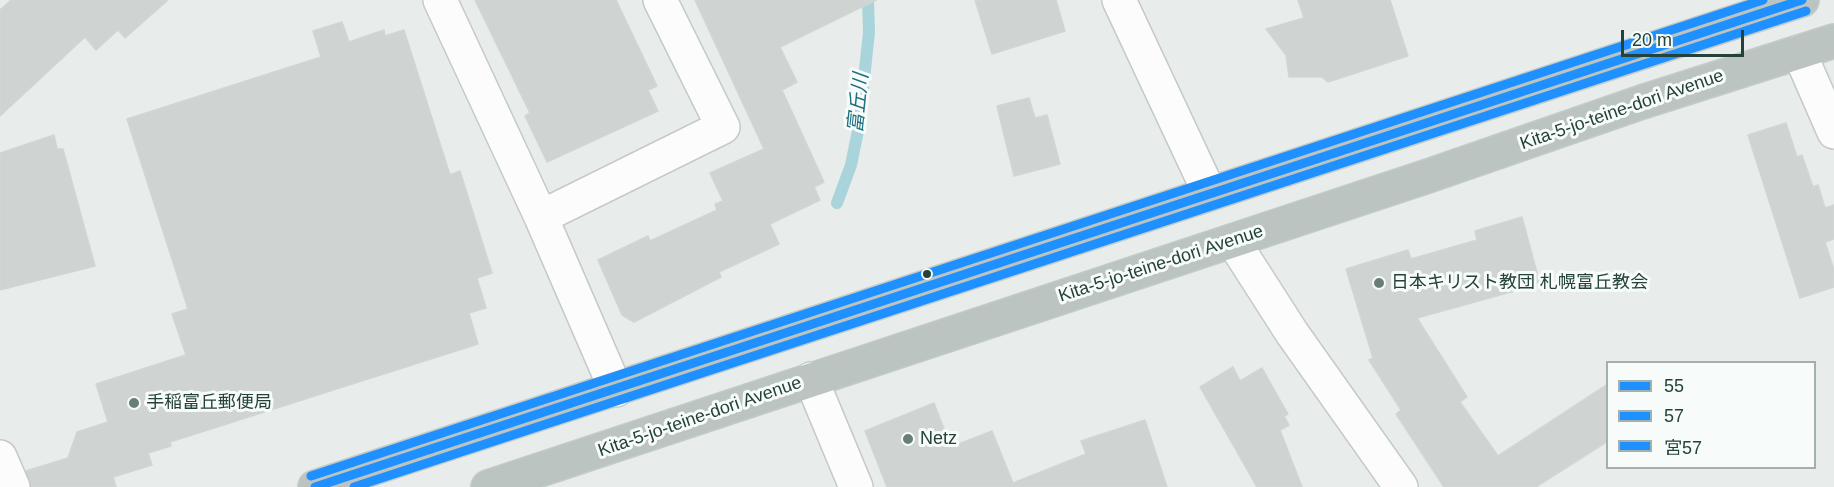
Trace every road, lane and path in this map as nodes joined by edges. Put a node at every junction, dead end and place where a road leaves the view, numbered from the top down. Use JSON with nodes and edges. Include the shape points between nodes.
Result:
{"nodes":[{"id":1,"x":440,"y":0,"type":"edge"},
{"id":2,"x":660,"y":0,"type":"edge"},
{"id":3,"x":1119,"y":0,"type":"edge"},
{"id":4,"x":1802,"y":0,"type":"edge"},
{"id":5,"x":1834,"y":41,"type":"edge"},
{"id":6,"x":1799,"y":52,"type":"junction"},
{"id":7,"x":1834,"y":132,"type":"edge"},
{"id":8,"x":1209,"y":192,"type":"junction"},
{"id":9,"x":541,"y":217,"type":"junction"},
{"id":10,"x":1233,"y":241,"type":"junction"},
{"id":11,"x":811,"y":379,"type":"junction"},
{"id":12,"x":616,"y":390,"type":"junction"},
{"id":13,"x":0,"y":457,"type":"edge"},
{"id":14,"x":14,"y":487,"type":"edge"},
{"id":15,"x":315,"y":487,"type":"edge"},
{"id":16,"x":488,"y":487,"type":"edge"},
{"id":17,"x":856,"y":487,"type":"edge"},
{"id":18,"x":1401,"y":487,"type":"edge"}],
"edges":[{"from":1,"to":9,"type":"street"},
{"from":2,"to":9,"type":"street","via":[[723,127]]},
{"from":3,"to":8,"type":"street"},
{"from":4,"to":8,"type":"highway"},
{"from":5,"to":6,"type":"highway","name":"Kita-5-jo-teine-dori Avenue"},
{"from":6,"to":7,"type":"street"},
{"from":6,"to":10,"type":"highway","name":"Kita-5-jo-teine-dori Avenue"},
{"from":8,"to":12,"type":"highway"},
{"from":9,"to":12,"type":"street"},
{"from":10,"to":11,"type":"highway","name":"Kita-5-jo-teine-dori Avenue"},
{"from":10,"to":18,"type":"street","via":[[1292,333]]},
{"from":11,"to":16,"type":"highway","name":"Kita-5-jo-teine-dori Avenue"},
{"from":11,"to":17,"type":"street"},
{"from":12,"to":15,"type":"highway"},
{"from":13,"to":14,"type":"street"}]}
